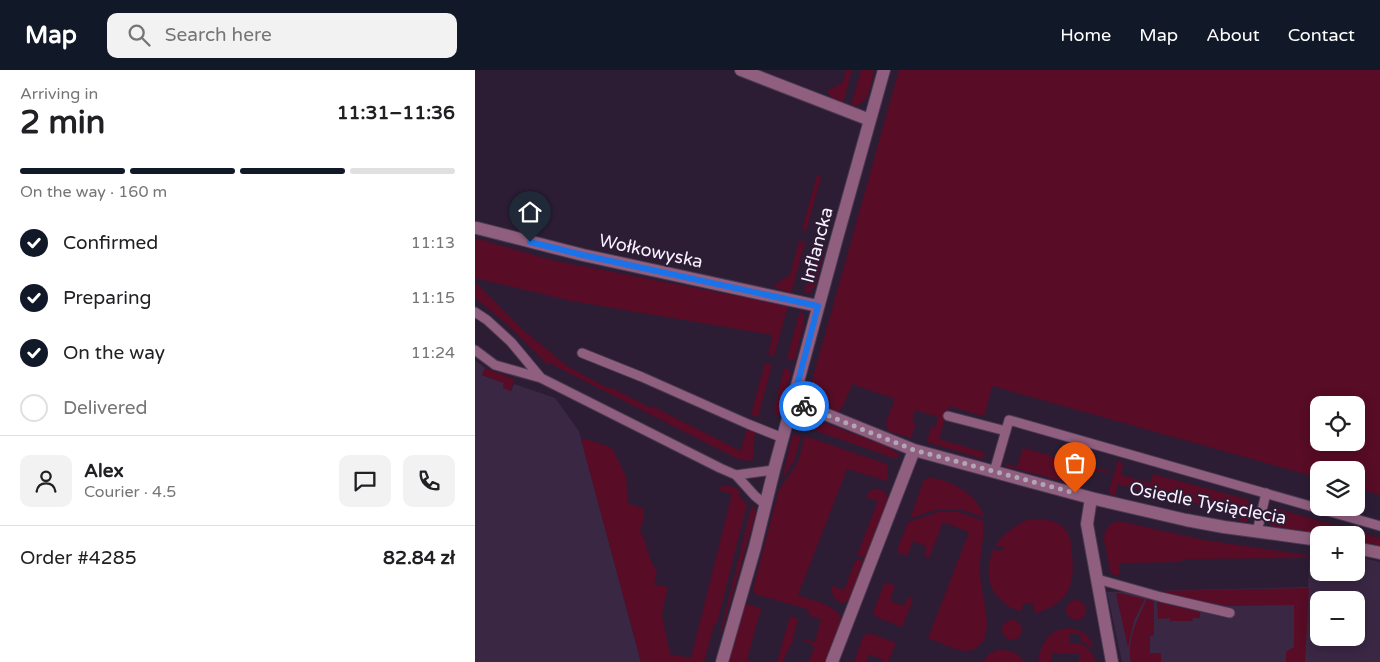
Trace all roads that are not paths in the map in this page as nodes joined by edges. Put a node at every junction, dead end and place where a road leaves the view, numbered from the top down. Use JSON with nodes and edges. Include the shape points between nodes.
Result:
{"nodes":[{"id":1,"x":741,"y":70,"type":"edge"},
{"id":2,"x":884,"y":70,"type":"edge"},
{"id":3,"x":870,"y":120,"type":"junction"},
{"id":4,"x":477,"y":228,"type":"dead end"},
{"id":5,"x":818,"y":306,"type":"junction"},
{"id":6,"x":475,"y":312,"type":"edge"},
{"id":7,"x":475,"y":350,"type":"edge"},
{"id":8,"x":583,"y":353,"type":"dead end"},
{"id":9,"x":541,"y":378,"type":"junction"},
{"id":10,"x":793,"y":401,"type":"junction"},
{"id":11,"x":948,"y":416,"type":"dead end"},
{"id":12,"x":1005,"y":431,"type":"junction"},
{"id":13,"x":783,"y":438,"type":"junction"},
{"id":14,"x":914,"y":450,"type":"junction"},
{"id":15,"x":774,"y":470,"type":"junction"},
{"id":16,"x":994,"y":472,"type":"junction"},
{"id":17,"x":736,"y":475,"type":"junction"},
{"id":18,"x":1266,"y":493,"type":"junction"},
{"id":19,"x":1091,"y":498,"type":"junction"},
{"id":20,"x":765,"y":505,"type":"junction"},
{"id":21,"x":1380,"y":526,"type":"edge"},
{"id":22,"x":1257,"y":532,"type":"junction"},
{"id":23,"x":1310,"y":539,"type":"edge"},
{"id":24,"x":1365,"y":550,"type":"edge"},
{"id":25,"x":1380,"y":554,"type":"edge"},
{"id":26,"x":1097,"y":579,"type":"junction"},
{"id":27,"x":1230,"y":613,"type":"dead end"},
{"id":28,"x":722,"y":662,"type":"edge"},
{"id":29,"x":832,"y":662,"type":"edge"},
{"id":30,"x":1112,"y":662,"type":"edge"}],
"edges":[{"from":1,"to":3,"type":"street"},
{"from":2,"to":3,"type":"street","name":"Inflancka"},
{"from":3,"to":5,"type":"street","name":"Inflancka"},
{"from":4,"to":5,"type":"street","name":"Wołkowyska","via":[[583,255]]},
{"from":5,"to":10,"type":"street","name":"Inflancka"},
{"from":6,"to":9,"type":"lane","via":[[511,342]]},
{"from":7,"to":9,"type":"lane","via":[[495,365]]},
{"from":8,"to":13,"type":"lane"},
{"from":9,"to":17,"type":"lane"},
{"from":10,"to":13,"type":"street","name":"Inflancka"},
{"from":10,"to":14,"type":"street","name":"Osiedle Tysiąclecia"},
{"from":11,"to":12,"type":"lane"},
{"from":12,"to":16,"type":"lane"},
{"from":12,"to":18,"type":"lane","via":[[1009,420]]},
{"from":13,"to":15,"type":"street","name":"Inflancka"},
{"from":14,"to":16,"type":"street","name":"Osiedle Tysiąclecia"},
{"from":14,"to":29,"type":"street"},
{"from":15,"to":17,"type":"lane"},
{"from":15,"to":20,"type":"street","name":"Inflancka"},
{"from":16,"to":19,"type":"street","name":"Osiedle Tysiąclecia"},
{"from":17,"to":20,"type":"lane"},
{"from":18,"to":21,"type":"lane"},
{"from":18,"to":22,"type":"lane"},
{"from":19,"to":22,"type":"street","name":"Osiedle Tysiąclecia"},
{"from":19,"to":26,"type":"street","via":[[1087,524]]},
{"from":20,"to":28,"type":"street","name":"Inflancka"},
{"from":22,"to":23,"type":"street","name":"Osiedle Tysiąclecia"},
{"from":24,"to":25,"type":"street"},
{"from":26,"to":27,"type":"lane"},
{"from":26,"to":30,"type":"street"}]}
